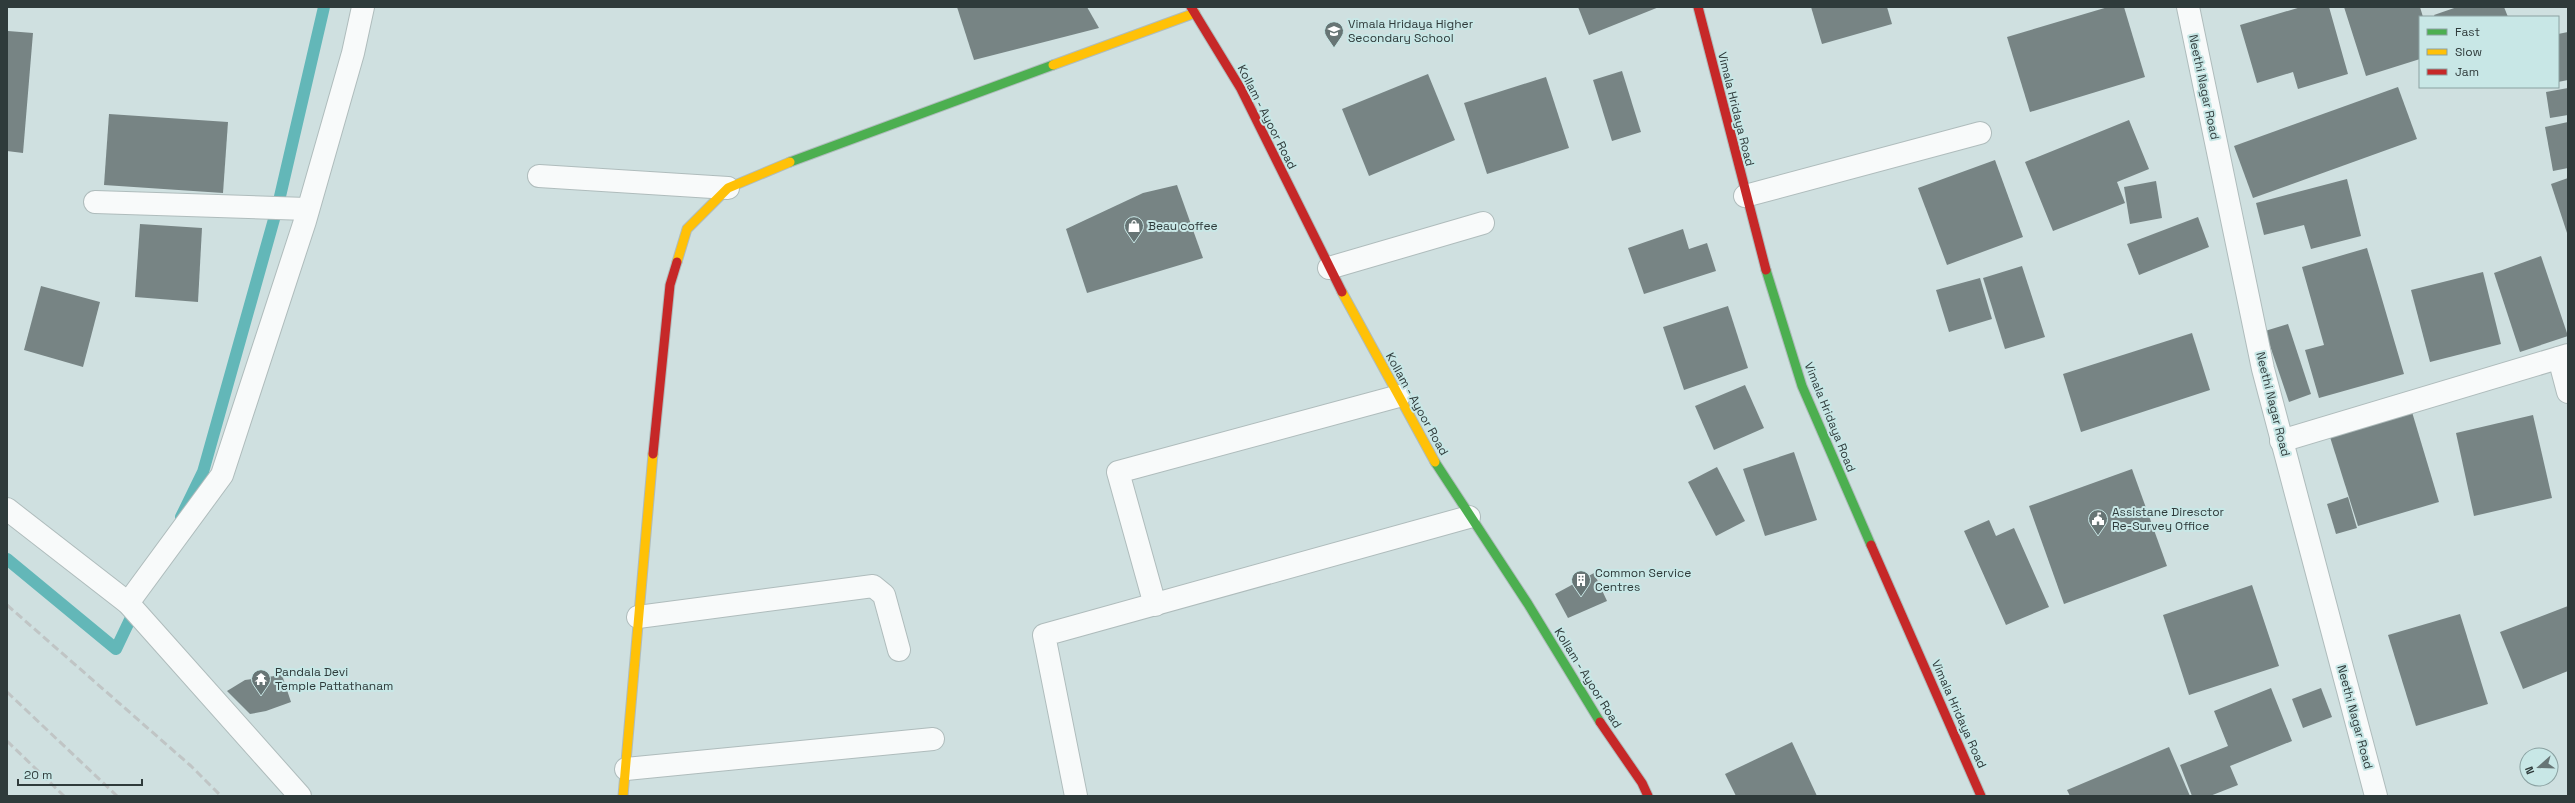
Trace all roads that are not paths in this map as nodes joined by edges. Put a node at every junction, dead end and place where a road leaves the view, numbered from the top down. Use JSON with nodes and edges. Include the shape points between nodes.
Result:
{"nodes":[{"id":1,"x":363,"y":7,"type":"edge"},
{"id":2,"x":1698,"y":7,"type":"edge"},
{"id":3,"x":2188,"y":7,"type":"edge"},
{"id":4,"x":1193,"y":10,"type":"edge"},
{"id":5,"x":1980,"y":133,"type":"dead end"},
{"id":6,"x":539,"y":176,"type":"dead end"},
{"id":7,"x":728,"y":188,"type":"junction"},
{"id":8,"x":1745,"y":196,"type":"junction"},
{"id":9,"x":95,"y":202,"type":"dead end"},
{"id":10,"x":308,"y":209,"type":"junction"},
{"id":11,"x":1483,"y":223,"type":"dead end"},
{"id":12,"x":1328,"y":268,"type":"junction"},
{"id":13,"x":2564,"y":357,"type":"edge"},
{"id":14,"x":2568,"y":392,"type":"edge"},
{"id":15,"x":1399,"y":396,"type":"junction"},
{"id":16,"x":2281,"y":441,"type":"junction"},
{"id":17,"x":7,"y":509,"type":"edge"},
{"id":18,"x":1469,"y":517,"type":"junction"},
{"id":19,"x":128,"y":603,"type":"junction"},
{"id":20,"x":1155,"y":605,"type":"junction"},
{"id":21,"x":638,"y":617,"type":"junction"},
{"id":22,"x":899,"y":650,"type":"dead end"},
{"id":23,"x":933,"y":739,"type":"dead end"},
{"id":24,"x":626,"y":769,"type":"junction"},
{"id":25,"x":1647,"y":792,"type":"edge"},
{"id":26,"x":300,"y":796,"type":"edge"},
{"id":27,"x":623,"y":796,"type":"edge"},
{"id":28,"x":1076,"y":796,"type":"edge"},
{"id":29,"x":1981,"y":796,"type":"edge"},
{"id":30,"x":2376,"y":796,"type":"edge"}],
"edges":[{"from":1,"to":10,"type":"street"},
{"from":2,"to":8,"type":"street","name":"Vimala Hridaya Road"},
{"from":3,"to":16,"type":"street","name":"Neethi Nagar Road","via":[[2263,369]]},
{"from":4,"to":7,"type":"street","via":[[762,172]]},
{"from":4,"to":12,"type":"street","name":"Kollam - Ayoor Road","via":[[1241,88]]},
{"from":5,"to":8,"type":"street"},
{"from":6,"to":7,"type":"street"},
{"from":7,"to":21,"type":"street","via":[[687,228],[670,285]]},
{"from":8,"to":29,"type":"street","name":"Vimala Hridaya Road","via":[[1802,386]]},
{"from":9,"to":10,"type":"street"},
{"from":10,"to":19,"type":"street","via":[[222,475]]},
{"from":11,"to":12,"type":"street"},
{"from":12,"to":15,"type":"street","name":"Kollam - Ayoor Road"},
{"from":13,"to":14,"type":"street"},
{"from":13,"to":16,"type":"street"},
{"from":15,"to":18,"type":"street","name":"Kollam - Ayoor Road","via":[[1432,458]]},
{"from":15,"to":20,"type":"street","via":[[1118,472]]},
{"from":16,"to":30,"type":"street","name":"Neethi Nagar Road"},
{"from":17,"to":19,"type":"street"},
{"from":18,"to":20,"type":"street"},
{"from":18,"to":25,"type":"street","name":"Kollam - Ayoor Road","via":[[1528,604],[1588,704]]},
{"from":19,"to":26,"type":"street"},
{"from":20,"to":28,"type":"street","via":[[1044,635]]},
{"from":21,"to":22,"type":"street","via":[[873,586],[884,595]]},
{"from":21,"to":24,"type":"street"},
{"from":23,"to":24,"type":"street"},
{"from":24,"to":27,"type":"street"}]}
